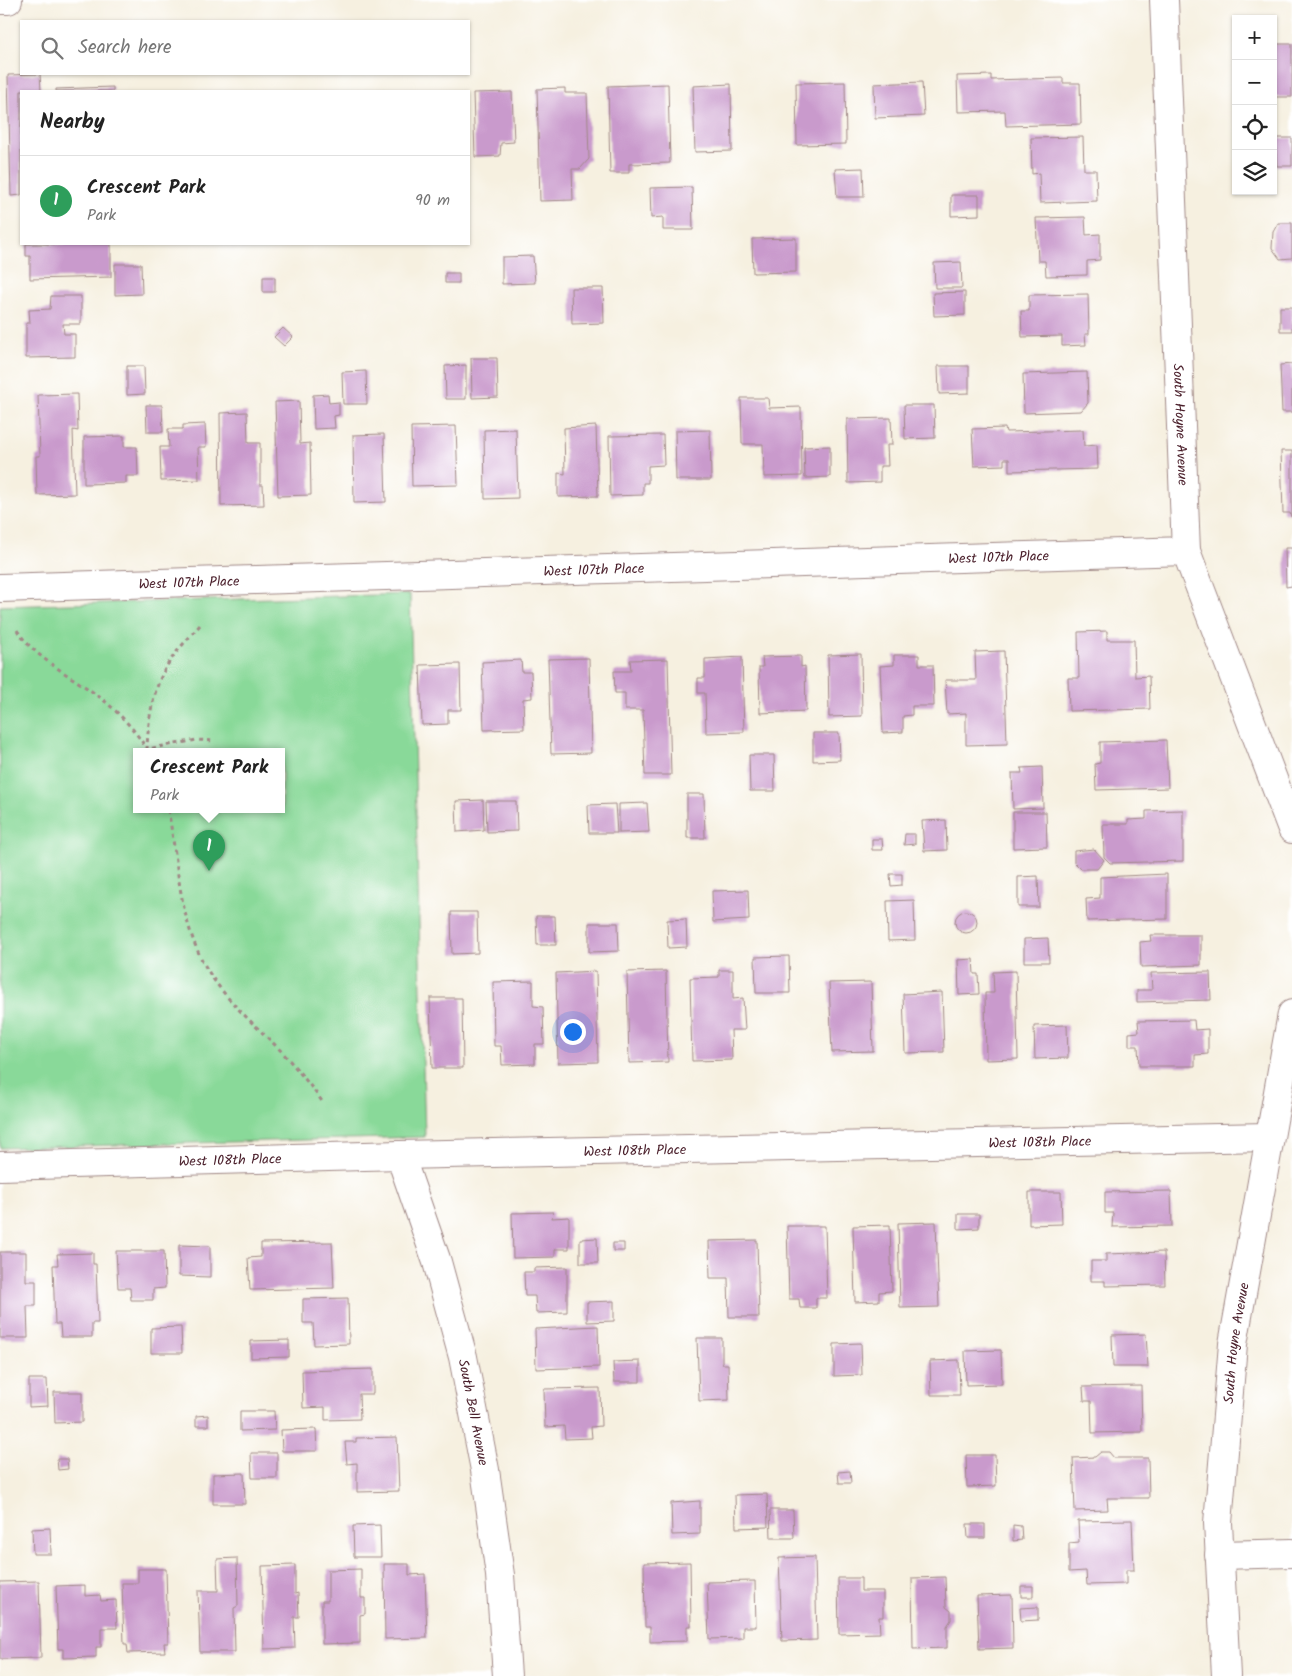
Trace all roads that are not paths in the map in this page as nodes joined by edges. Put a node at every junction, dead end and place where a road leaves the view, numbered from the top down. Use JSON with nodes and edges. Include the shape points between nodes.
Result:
{"nodes":[{"id":1,"x":0,"y":0,"type":"edge"},
{"id":2,"x":8,"y":0,"type":"edge"},
{"id":3,"x":1164,"y":0,"type":"edge"},
{"id":4,"x":1186,"y":551,"type":"junction"},
{"id":5,"x":0,"y":588,"type":"edge"},
{"id":6,"x":1292,"y":829,"type":"edge"},
{"id":7,"x":1292,"y":1014,"type":"edge"},
{"id":8,"x":1269,"y":1137,"type":"junction"},
{"id":9,"x":400,"y":1155,"type":"junction"},
{"id":10,"x":0,"y":1166,"type":"edge"},
{"id":11,"x":1292,"y":1553,"type":"edge"},
{"id":12,"x":1219,"y":1555,"type":"junction"},
{"id":13,"x":507,"y":1676,"type":"edge"},
{"id":14,"x":1226,"y":1676,"type":"edge"}],
"edges":[{"from":1,"to":2,"type":"street"},
{"from":3,"to":4,"type":"street","name":"South Hoyne Avenue"},
{"from":4,"to":5,"type":"street","name":"West 107th Place"},
{"from":4,"to":6,"type":"street","name":"South Hoyne Avenue"},
{"from":7,"to":8,"type":"street","name":"South Hoyne Avenue"},
{"from":8,"to":9,"type":"street","name":"West 108th Place"},
{"from":8,"to":12,"type":"street","name":"South Hoyne Avenue","via":[[1233,1344],[1218,1523]]},
{"from":9,"to":10,"type":"street","name":"West 108th Place"},
{"from":9,"to":13,"type":"street","name":"South Bell Avenue","via":[[437,1262],[463,1357],[499,1565]]},
{"from":11,"to":12,"type":"street"},
{"from":12,"to":14,"type":"street","name":"South Hoyne Avenue"}]}
